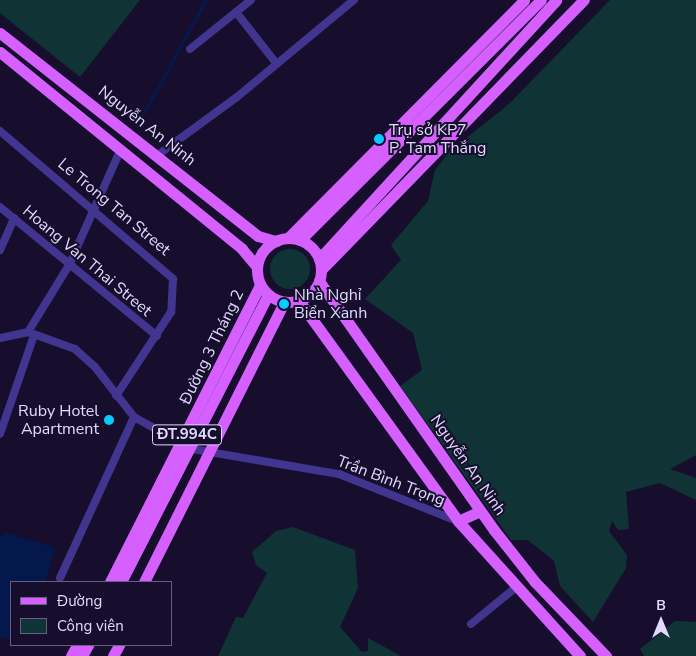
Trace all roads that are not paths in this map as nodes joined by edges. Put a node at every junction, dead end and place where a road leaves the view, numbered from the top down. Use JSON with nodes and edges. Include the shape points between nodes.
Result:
{"nodes":[{"id":1,"x":251,"y":0,"type":"edge"},
{"id":2,"x":354,"y":0,"type":"edge"},
{"id":3,"x":524,"y":0,"type":"edge"},
{"id":4,"x":541,"y":0,"type":"edge"},
{"id":5,"x":556,"y":0,"type":"edge"},
{"id":6,"x":584,"y":0,"type":"edge"},
{"id":7,"x":236,"y":12,"type":"junction"},
{"id":8,"x":0,"y":33,"type":"edge"},
{"id":9,"x":190,"y":49,"type":"dead end"},
{"id":10,"x":0,"y":52,"type":"edge"},
{"id":11,"x":26,"y":54,"type":"junction"},
{"id":12,"x":276,"y":63,"type":"junction"},
{"id":13,"x":17,"y":66,"type":"junction"},
{"id":14,"x":0,"y":132,"type":"edge"},
{"id":15,"x":122,"y":149,"type":"junction"},
{"id":16,"x":159,"y":154,"type":"junction"},
{"id":17,"x":0,"y":207,"type":"edge"},
{"id":18,"x":95,"y":208,"type":"junction"},
{"id":19,"x":14,"y":218,"type":"junction"},
{"id":20,"x":288,"y":238,"type":"junction"},
{"id":21,"x":300,"y":240,"type":"junction"},
{"id":22,"x":276,"y":241,"type":"junction"},
{"id":23,"x":0,"y":250,"type":"edge"},
{"id":24,"x":69,"y":265,"type":"junction"},
{"id":25,"x":257,"y":267,"type":"junction"},
{"id":26,"x":320,"y":270,"type":"junction"},
{"id":27,"x":264,"y":290,"type":"junction"},
{"id":28,"x":292,"y":302,"type":"junction"},
{"id":29,"x":31,"y":334,"type":"junction"},
{"id":30,"x":157,"y":336,"type":"junction"},
{"id":31,"x":0,"y":338,"type":"edge"},
{"id":32,"x":116,"y":396,"type":"junction"},
{"id":33,"x":134,"y":417,"type":"junction"},
{"id":34,"x":0,"y":434,"type":"edge"},
{"id":35,"x":187,"y":447,"type":"junction"},
{"id":36,"x":210,"y":455,"type":"junction"},
{"id":37,"x":480,"y":511,"type":"junction"},
{"id":38,"x":458,"y":521,"type":"junction"},
{"id":39,"x":494,"y":530,"type":"junction"},
{"id":40,"x":479,"y":545,"type":"junction"},
{"id":41,"x":60,"y":578,"type":"dead end"},
{"id":42,"x":111,"y":581,"type":"edge"},
{"id":43,"x":122,"y":581,"type":"edge"},
{"id":44,"x":145,"y":581,"type":"edge"},
{"id":45,"x":152,"y":581,"type":"edge"},
{"id":46,"x":515,"y":588,"type":"junction"},
{"id":47,"x":471,"y":624,"type":"dead end"},
{"id":48,"x":594,"y":652,"type":"edge"},
{"id":49,"x":580,"y":656,"type":"edge"},
{"id":50,"x":606,"y":656,"type":"edge"}],
"edges":[{"from":1,"to":7,"type":"street"},
{"from":2,"to":12,"type":"street"},
{"from":3,"to":20,"type":"main road"},
{"from":4,"to":21,"type":"main road"},
{"from":5,"to":26,"type":"main road","number":"ĐT.994C"},
{"from":6,"to":26,"type":"main road","number":"ĐT.994C"},
{"from":7,"to":9,"type":"street"},
{"from":7,"to":12,"type":"street"},
{"from":8,"to":11,"type":"main road","name":"Nguyễn An Ninh"},
{"from":10,"to":13,"type":"main road","name":"Nguyễn An Ninh"},
{"from":11,"to":13,"type":"main road"},
{"from":11,"to":16,"type":"main road","name":"Nguyễn An Ninh"},
{"from":12,"to":16,"type":"street"},
{"from":13,"to":15,"type":"main road","name":"Nguyễn An Ninh"},
{"from":14,"to":18,"type":"street","name":"Le Trong Tan Street"},
{"from":15,"to":18,"type":"street"},
{"from":15,"to":25,"type":"main road","name":"Nguyễn An Ninh","via":[[242,249]]},
{"from":16,"to":22,"type":"main road","name":"Nguyễn An Ninh","via":[[258,236]]},
{"from":17,"to":19,"type":"street","name":"Hoang Van Thai Street"},
{"from":18,"to":24,"type":"street"},
{"from":18,"to":30,"type":"street","name":"Le Trong Tan Street","via":[[173,279],[171,312]]},
{"from":19,"to":23,"type":"street"},
{"from":19,"to":24,"type":"street","name":"Hoang Van Thai Street"},
{"from":20,"to":21,"type":"main road"},
{"from":20,"to":22,"type":"main road"},
{"from":21,"to":26,"type":"main road"},
{"from":22,"to":25,"type":"main road","via":[[260,256]]},
{"from":24,"to":29,"type":"street"},
{"from":24,"to":30,"type":"street","name":"Hoang Van Thai Street"},
{"from":25,"to":27,"type":"main road"},
{"from":26,"to":28,"type":"main road","number":"ĐT.994C"},
{"from":26,"to":37,"type":"main road","name":"Nguyễn An Ninh"},
{"from":27,"to":28,"type":"main road"},
{"from":27,"to":35,"type":"main road","name":"Đường 3 Tháng 2","number":"ĐT.994C"},
{"from":28,"to":36,"type":"main road","number":"ĐT.994C"},
{"from":28,"to":38,"type":"main road"},
{"from":29,"to":31,"type":"street","name":"Trần Bình Trọng"},
{"from":29,"to":32,"type":"street","name":"Trần Bình Trọng","via":[[57,340],[86,357]]},
{"from":29,"to":34,"type":"street"},
{"from":30,"to":32,"type":"street","name":"Le Trong Tan Street"},
{"from":32,"to":33,"type":"street","name":"Trần Bình Trọng"},
{"from":33,"to":35,"type":"street","name":"Trần Bình Trọng"},
{"from":33,"to":41,"type":"street"},
{"from":35,"to":36,"type":"street","name":"Trần Bình Trọng"},
{"from":35,"to":42,"type":"main road","name":"Đường 3 Tháng 2","number":"ĐT.994C"},
{"from":35,"to":43,"type":"main road","name":"Đường 3 Tháng 2","number":"ĐT.994C"},
{"from":36,"to":38,"type":"street","name":"Trần Bình Trọng","via":[[339,474]]},
{"from":36,"to":44,"type":"main road","number":"ĐT.994C"},
{"from":36,"to":45,"type":"main road","number":"ĐT.994C"},
{"from":37,"to":38,"type":"main road"},
{"from":37,"to":39,"type":"main road","name":"Nguyễn An Ninh"},
{"from":38,"to":40,"type":"main road"},
{"from":39,"to":40,"type":"main road"},
{"from":39,"to":48,"type":"main road","name":"Nguyễn An Ninh"},
{"from":40,"to":46,"type":"main road"},
{"from":46,"to":47,"type":"street"},
{"from":46,"to":49,"type":"main road"},
{"from":48,"to":50,"type":"main road","name":"Nguyễn An Ninh"}]}
